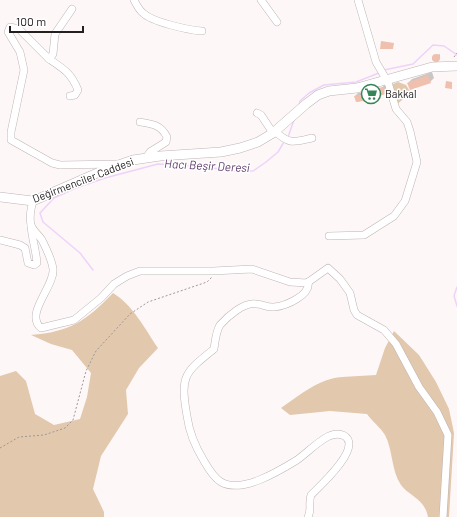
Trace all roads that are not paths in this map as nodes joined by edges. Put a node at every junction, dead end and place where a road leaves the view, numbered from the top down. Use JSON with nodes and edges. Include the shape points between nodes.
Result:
{"nodes":[{"id":1,"x":134,"y":0,"type":"edge"},
{"id":2,"x":261,"y":0,"type":"edge"},
{"id":3,"x":358,"y":0,"type":"edge"},
{"id":4,"x":72,"y":9,"type":"dead end"},
{"id":5,"x":277,"y":22,"type":"dead end"},
{"id":6,"x":202,"y":31,"type":"dead end"},
{"id":7,"x":50,"y":59,"type":"junction"},
{"id":8,"x":455,"y":62,"type":"edge"},
{"id":9,"x":385,"y":78,"type":"junction"},
{"id":10,"x":70,"y":96,"type":"dead end"},
{"id":11,"x":257,"y":113,"type":"dead end"},
{"id":12,"x":140,"y":122,"type":"dead end"},
{"id":13,"x":274,"y":132,"type":"junction"},
{"id":14,"x":312,"y":138,"type":"dead end"},
{"id":15,"x":146,"y":158,"type":"junction"},
{"id":16,"x":118,"y":164,"type":"junction"},
{"id":17,"x":0,"y":197,"type":"edge"},
{"id":18,"x":33,"y":201,"type":"junction"},
{"id":19,"x":31,"y":226,"type":"junction"},
{"id":20,"x":329,"y":236,"type":"dead end"},
{"id":21,"x":0,"y":240,"type":"edge"},
{"id":22,"x":308,"y":282,"type":"junction"},
{"id":23,"x":308,"y":517,"type":"edge"},
{"id":24,"x":443,"y":517,"type":"edge"}],
"edges":[{"from":1,"to":6,"type":"street","via":[[142,13],[149,17],[192,31]]},
{"from":2,"to":5,"type":"street"},
{"from":3,"to":9,"type":"street","via":[[378,68]]},
{"from":4,"to":7,"type":"street","via":[[55,34]]},
{"from":7,"to":10,"type":"street","via":[[67,71],[73,79],[78,90],[75,95]]},
{"from":7,"to":16,"type":"street","via":[[19,29],[10,28],[8,32],[18,48],[24,70],[11,140],[60,166]]},
{"from":8,"to":9,"type":"main road","name":"Değirmenciler Caddesi"},
{"from":9,"to":13,"type":"main road","name":"Değirmenciler Caddesi","via":[[357,88],[329,91],[318,96]]},
{"from":9,"to":20,"type":"street","via":[[396,109],[407,122],[417,162],[405,201],[394,216],[364,235]]},
{"from":11,"to":13,"type":"street"},
{"from":12,"to":15,"type":"street","via":[[157,125],[164,130],[167,137],[166,142],[150,152]]},
{"from":13,"to":14,"type":"street","via":[[291,143]]},
{"from":13,"to":15,"type":"main road","name":"Değirmenciler Caddesi","via":[[258,142],[230,150]]},
{"from":15,"to":16,"type":"main road","name":"Değirmenciler Caddesi"},
{"from":16,"to":18,"type":"main road","name":"Değirmenciler Caddesi"},
{"from":17,"to":18,"type":"main road","name":"Değirmenciler Caddesi"},
{"from":18,"to":19,"type":"street"},
{"from":19,"to":21,"type":"street","via":[[37,263],[34,265],[28,263],[25,248]]},
{"from":19,"to":22,"type":"street","via":[[42,240],[54,270],[51,282],[38,306],[36,321],[41,328],[74,320],[114,284],[140,271],[252,269],[290,282]]},
{"from":22,"to":23,"type":"street","via":[[307,293],[276,307],[257,304],[241,307],[220,326],[214,349],[188,371],[184,388],[187,417],[199,452],[209,470],[221,482],[232,485],[255,482],[298,459],[329,436],[345,436],[349,448],[337,469],[311,495]]},
{"from":22,"to":24,"type":"street","via":[[324,269],[328,268],[334,272],[350,293],[357,315],[384,330],[396,344],[419,387],[437,412],[448,435]]}]}
